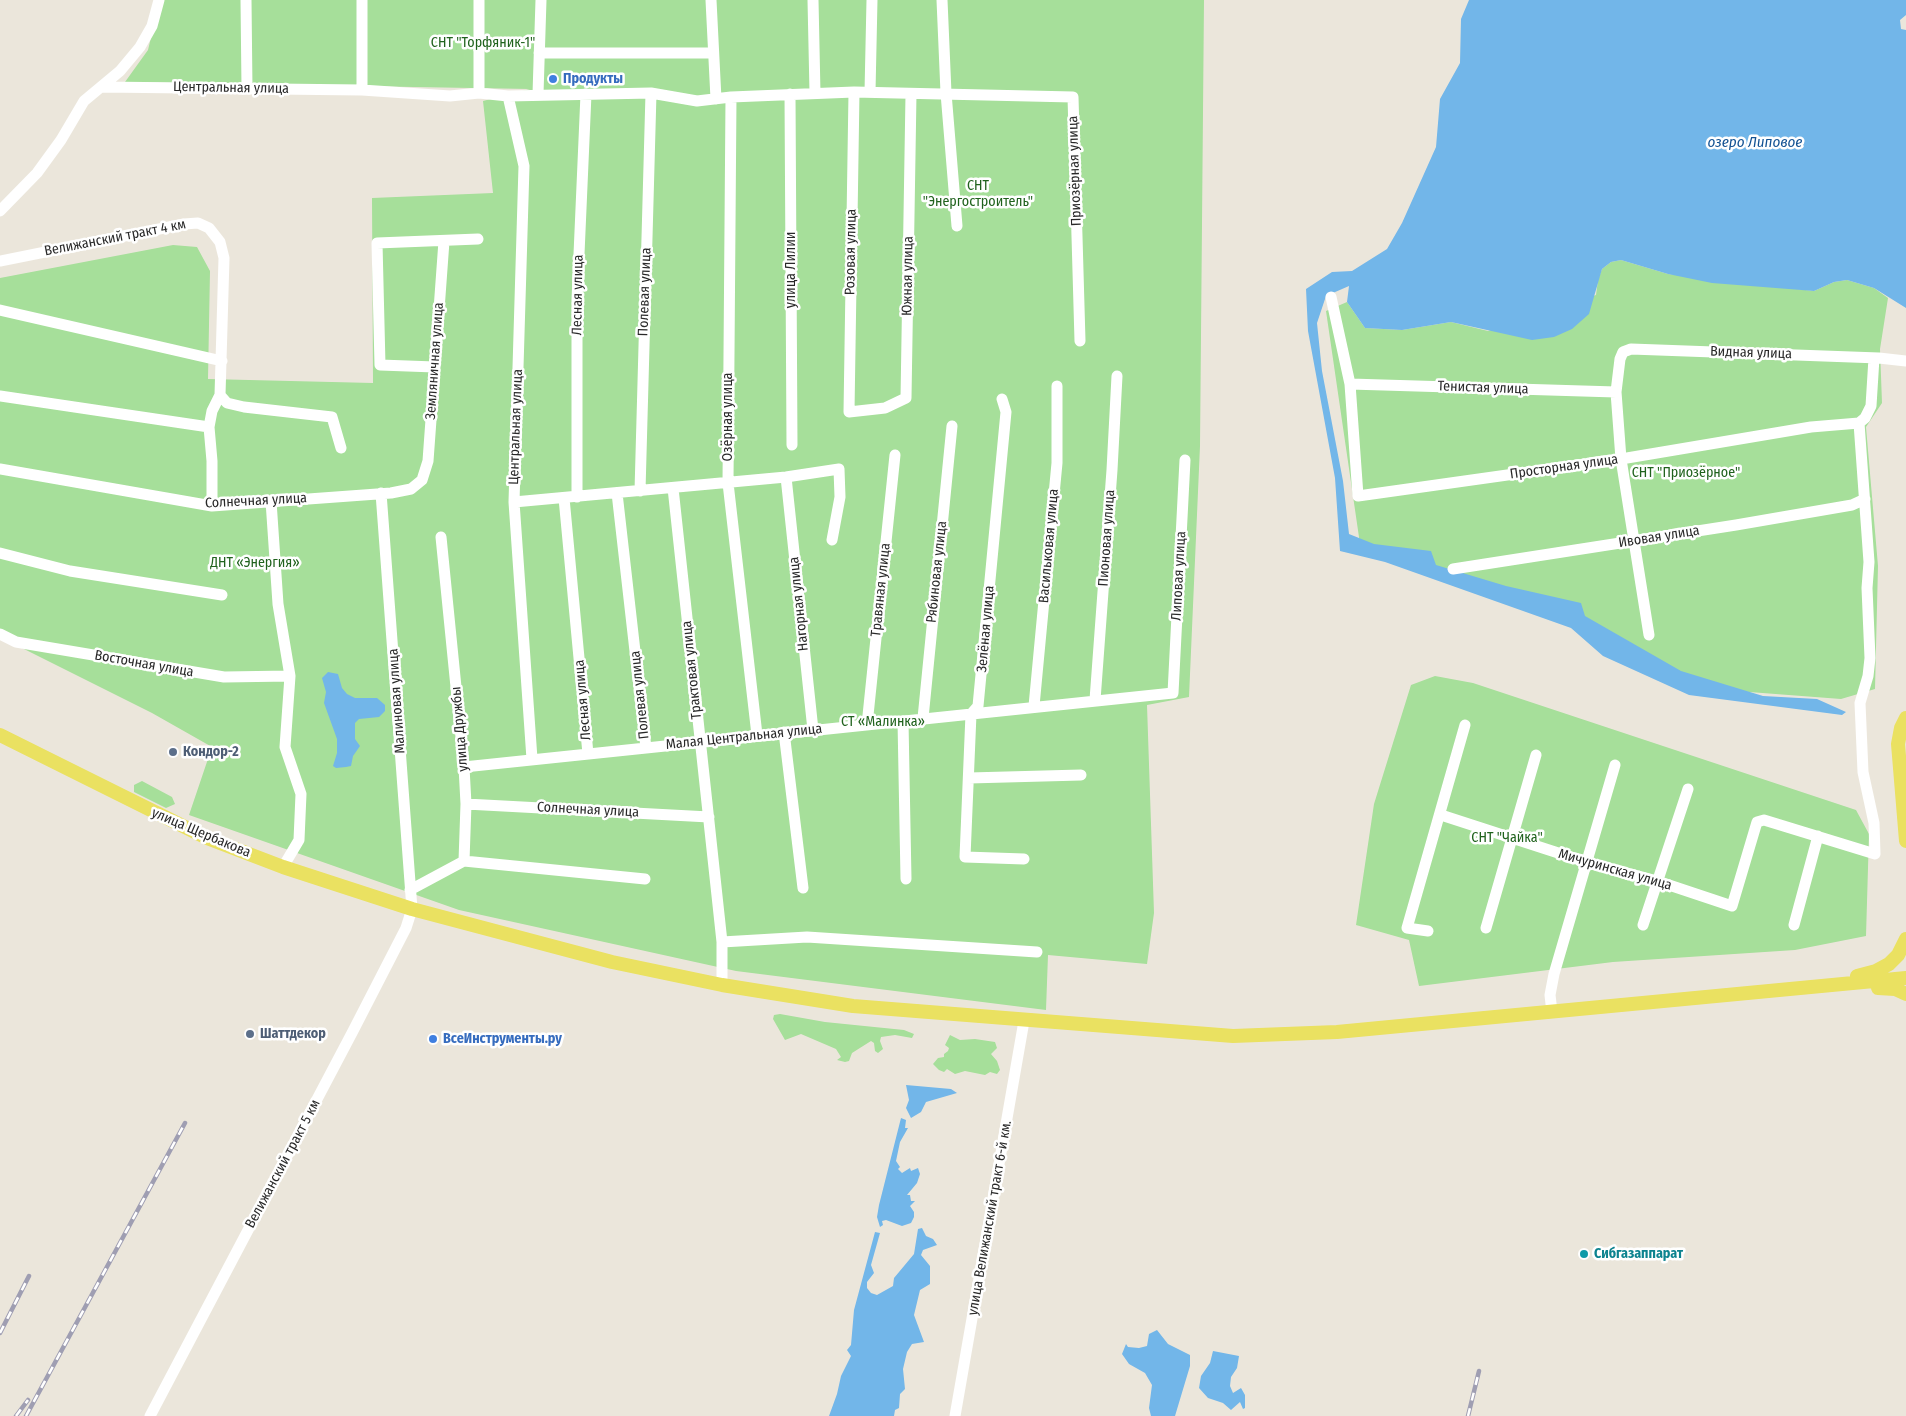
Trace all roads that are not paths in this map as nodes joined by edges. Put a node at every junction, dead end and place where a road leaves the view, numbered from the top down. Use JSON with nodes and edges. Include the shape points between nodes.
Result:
{"nodes":[{"id":1,"x":158,"y":0,"type":"edge"},
{"id":2,"x":246,"y":0,"type":"edge"},
{"id":3,"x":362,"y":0,"type":"edge"},
{"id":4,"x":479,"y":0,"type":"edge"},
{"id":5,"x":540,"y":0,"type":"edge"},
{"id":6,"x":711,"y":0,"type":"edge"},
{"id":7,"x":813,"y":0,"type":"edge"},
{"id":8,"x":872,"y":0,"type":"edge"},
{"id":9,"x":942,"y":0,"type":"edge"},
{"id":10,"x":539,"y":53,"type":"junction"},
{"id":11,"x":713,"y":53,"type":"junction"},
{"id":12,"x":101,"y":87,"type":"junction"},
{"id":13,"x":247,"y":88,"type":"junction"},
{"id":14,"x":362,"y":90,"type":"junction"},
{"id":15,"x":854,"y":92,"type":"junction"},
{"id":16,"x":870,"y":92,"type":"junction"},
{"id":17,"x":651,"y":93,"type":"junction"},
{"id":18,"x":814,"y":93,"type":"junction"},
{"id":19,"x":946,"y":93,"type":"junction"},
{"id":20,"x":479,"y":94,"type":"junction"},
{"id":21,"x":538,"y":94,"type":"junction"},
{"id":22,"x":586,"y":94,"type":"junction"},
{"id":23,"x":790,"y":94,"type":"junction"},
{"id":24,"x":911,"y":94,"type":"junction"},
{"id":25,"x":508,"y":96,"type":"junction"},
{"id":26,"x":731,"y":97,"type":"junction"},
{"id":27,"x":716,"y":99,"type":"junction"},
{"id":28,"x":0,"y":211,"type":"edge"},
{"id":29,"x":957,"y":226,"type":"dead end"},
{"id":30,"x":478,"y":239,"type":"dead end"},
{"id":31,"x":444,"y":241,"type":"junction"},
{"id":32,"x":0,"y":261,"type":"edge"},
{"id":33,"x":1331,"y":297,"type":"dead end"},
{"id":34,"x":0,"y":310,"type":"edge"},
{"id":35,"x":1080,"y":341,"type":"dead end"},
{"id":36,"x":1906,"y":355,"type":"edge"},
{"id":37,"x":1876,"y":358,"type":"junction"},
{"id":38,"x":222,"y":360,"type":"junction"},
{"id":39,"x":1906,"y":362,"type":"edge"},
{"id":40,"x":435,"y":367,"type":"junction"},
{"id":41,"x":1117,"y":376,"type":"dead end"},
{"id":42,"x":1350,"y":384,"type":"junction"},
{"id":43,"x":1057,"y":386,"type":"dead end"},
{"id":44,"x":1616,"y":392,"type":"junction"},
{"id":45,"x":220,"y":395,"type":"junction"},
{"id":46,"x":0,"y":396,"type":"edge"},
{"id":47,"x":1002,"y":399,"type":"dead end"},
{"id":48,"x":849,"y":412,"type":"joint"},
{"id":49,"x":1859,"y":423,"type":"junction"},
{"id":50,"x":952,"y":426,"type":"dead end"},
{"id":51,"x":209,"y":427,"type":"junction"},
{"id":52,"x":792,"y":445,"type":"dead end"},
{"id":53,"x":341,"y":448,"type":"dead end"},
{"id":54,"x":895,"y":455,"type":"dead end"},
{"id":55,"x":1621,"y":459,"type":"junction"},
{"id":56,"x":1185,"y":460,"type":"dead end"},
{"id":57,"x":0,"y":469,"type":"edge"},
{"id":58,"x":786,"y":478,"type":"junction"},
{"id":59,"x":422,"y":480,"type":"joint"},
{"id":60,"x":728,"y":483,"type":"junction"},
{"id":61,"x":673,"y":488,"type":"junction"},
{"id":62,"x":640,"y":491,"type":"junction"},
{"id":63,"x":381,"y":493,"type":"junction"},
{"id":64,"x":617,"y":493,"type":"junction"},
{"id":65,"x":577,"y":497,"type":"junction"},
{"id":66,"x":564,"y":498,"type":"junction"},
{"id":67,"x":1865,"y":499,"type":"junction"},
{"id":68,"x":271,"y":501,"type":"junction"},
{"id":69,"x":514,"y":502,"type":"junction"},
{"id":70,"x":212,"y":506,"type":"junction"},
{"id":71,"x":441,"y":537,"type":"dead end"},
{"id":72,"x":832,"y":540,"type":"dead end"},
{"id":73,"x":1633,"y":541,"type":"junction"},
{"id":74,"x":0,"y":553,"type":"edge"},
{"id":75,"x":1453,"y":569,"type":"dead end"},
{"id":76,"x":222,"y":594,"type":"dead end"},
{"id":77,"x":0,"y":634,"type":"edge"},
{"id":78,"x":1648,"y":635,"type":"dead end"},
{"id":79,"x":290,"y":676,"type":"junction"},
{"id":80,"x":1173,"y":693,"type":"joint"},
{"id":81,"x":1095,"y":700,"type":"junction"},
{"id":82,"x":1034,"y":706,"type":"junction"},
{"id":83,"x":971,"y":714,"type":"junction"},
{"id":84,"x":923,"y":718,"type":"junction"},
{"id":85,"x":1906,"y":718,"type":"edge"},
{"id":86,"x":903,"y":721,"type":"junction"},
{"id":87,"x":867,"y":725,"type":"junction"},
{"id":88,"x":1465,"y":725,"type":"dead end"},
{"id":89,"x":813,"y":730,"type":"junction"},
{"id":90,"x":784,"y":732,"type":"junction"},
{"id":91,"x":1906,"y":734,"type":"edge"},
{"id":92,"x":0,"y":735,"type":"edge"},
{"id":93,"x":757,"y":735,"type":"junction"},
{"id":94,"x":700,"y":743,"type":"junction"},
{"id":95,"x":646,"y":748,"type":"junction"},
{"id":96,"x":588,"y":754,"type":"junction"},
{"id":97,"x":1536,"y":754,"type":"dead end"},
{"id":98,"x":532,"y":759,"type":"junction"},
{"id":99,"x":1615,"y":765,"type":"dead end"},
{"id":100,"x":464,"y":767,"type":"junction"},
{"id":101,"x":1081,"y":775,"type":"dead end"},
{"id":102,"x":969,"y":778,"type":"junction"},
{"id":103,"x":1688,"y":789,"type":"dead end"},
{"id":104,"x":466,"y":804,"type":"junction"},
{"id":105,"x":1441,"y":814,"type":"junction"},
{"id":106,"x":1904,"y":814,"type":"junction"},
{"id":107,"x":709,"y":817,"type":"junction"},
{"id":108,"x":1818,"y":836,"type":"junction"},
{"id":109,"x":1513,"y":838,"type":"junction"},
{"id":110,"x":1906,"y":841,"type":"edge"},
{"id":111,"x":1024,"y":859,"type":"dead end"},
{"id":112,"x":464,"y":861,"type":"junction"},
{"id":113,"x":1586,"y":862,"type":"junction"},
{"id":114,"x":283,"y":867,"type":"junction"},
{"id":115,"x":644,"y":879,"type":"dead end"},
{"id":116,"x":906,"y":879,"type":"dead end"},
{"id":117,"x":1657,"y":881,"type":"junction"},
{"id":118,"x":803,"y":888,"type":"dead end"},
{"id":119,"x":410,"y":890,"type":"junction"},
{"id":120,"x":412,"y":909,"type":"junction"},
{"id":121,"x":1643,"y":925,"type":"dead end"},
{"id":122,"x":1794,"y":925,"type":"dead end"},
{"id":123,"x":1486,"y":928,"type":"dead end"},
{"id":124,"x":1428,"y":932,"type":"dead end"},
{"id":125,"x":1906,"y":939,"type":"edge"},
{"id":126,"x":722,"y":942,"type":"junction"},
{"id":127,"x":1037,"y":952,"type":"dead end"},
{"id":128,"x":1906,"y":978,"type":"edge"},
{"id":129,"x":722,"y":985,"type":"junction"},
{"id":130,"x":1906,"y":994,"type":"edge"},
{"id":131,"x":1629,"y":1005,"type":"junction"},
{"id":132,"x":1552,"y":1012,"type":"junction"},
{"id":133,"x":1024,"y":1021,"type":"junction"},
{"id":134,"x":150,"y":1416,"type":"edge"},
{"id":135,"x":955,"y":1416,"type":"edge"}],
"edges":[{"from":1,"to":12,"type":"street","via":[[152,26],[140,47]]},
{"from":2,"to":13,"type":"street"},
{"from":3,"to":14,"type":"street"},
{"from":4,"to":20,"type":"street"},
{"from":5,"to":10,"type":"street"},
{"from":6,"to":11,"type":"street"},
{"from":7,"to":18,"type":"street"},
{"from":8,"to":16,"type":"street"},
{"from":9,"to":19,"type":"street"},
{"from":10,"to":11,"type":"street"},
{"from":10,"to":21,"type":"street"},
{"from":11,"to":27,"type":"street"},
{"from":12,"to":13,"type":"street","name":"Центральная улица"},
{"from":12,"to":28,"type":"street","via":[[84,101],[37,173]]},
{"from":13,"to":14,"type":"street","name":"Центральная улица"},
{"from":14,"to":20,"type":"street","name":"Центральная улица","via":[[450,96]]},
{"from":15,"to":16,"type":"street","name":"Центральная улица"},
{"from":15,"to":18,"type":"street","name":"Центральная улица"},
{"from":15,"to":48,"type":"street","name":"Розовая улица"},
{"from":16,"to":24,"type":"street","name":"Центральная улица"},
{"from":17,"to":22,"type":"street","name":"Центральная улица"},
{"from":17,"to":27,"type":"street","name":"Центральная улица","via":[[697,101]]},
{"from":17,"to":62,"type":"street","name":"Полевая улица"},
{"from":18,"to":23,"type":"street","name":"Центральная улица"},
{"from":19,"to":24,"type":"street","name":"Центральная улица"},
{"from":19,"to":29,"type":"street"},
{"from":19,"to":35,"type":"street","name":"Приозёрная улица","via":[[1073,98]]},
{"from":20,"to":25,"type":"street","name":"Центральная улица"},
{"from":21,"to":22,"type":"street","name":"Центральная улица"},
{"from":21,"to":25,"type":"street","name":"Центральная улица"},
{"from":22,"to":65,"type":"street","name":"Лесная улица","via":[[577,300]]},
{"from":23,"to":26,"type":"street","name":"Центральная улица"},
{"from":23,"to":52,"type":"street","name":"улица Лилии"},
{"from":24,"to":48,"type":"street","name":"Южная улица","via":[[906,398],[886,408]]},
{"from":25,"to":69,"type":"street","name":"Центральная улица","via":[[524,166]]},
{"from":26,"to":27,"type":"street","name":"Центральная улица"},
{"from":26,"to":60,"type":"street","name":"Озёрная улица"},
{"from":30,"to":31,"type":"street"},
{"from":31,"to":40,"type":"street","name":"Земляничная улица"},
{"from":31,"to":40,"type":"street","via":[[378,244],[380,365]]},
{"from":32,"to":38,"type":"street","name":"Велижанский тракт 4 км","via":[[198,223],[209,228],[220,242],[224,258]]},
{"from":33,"to":42,"type":"street"},
{"from":34,"to":38,"type":"street"},
{"from":36,"to":37,"type":"street"},
{"from":37,"to":39,"type":"street"},
{"from":37,"to":44,"type":"street","name":"Видная улица","via":[[1631,349],[1623,352],[1620,359]]},
{"from":37,"to":49,"type":"street","via":[[1871,406]]},
{"from":38,"to":45,"type":"street","name":"Велижанский тракт 4 км"},
{"from":40,"to":59,"type":"street","name":"Земляничная улица","via":[[428,461]]},
{"from":41,"to":81,"type":"street","name":"Пионовая улица"},
{"from":42,"to":44,"type":"street","name":"Тенистая улица"},
{"from":42,"to":55,"type":"street","name":"Просторная улица","via":[[1358,496]]},
{"from":43,"to":82,"type":"street","name":"Васильковая улица","via":[[1057,463]]},
{"from":44,"to":55,"type":"street"},
{"from":45,"to":51,"type":"street","name":"Велижанский тракт 4 км"},
{"from":45,"to":53,"type":"street","via":[[227,404],[244,408],[332,417]]},
{"from":46,"to":51,"type":"street"},
{"from":47,"to":83,"type":"street","name":"Зелёная улица","via":[[1006,412],[978,706]]},
{"from":49,"to":55,"type":"street","name":"Просторная улица","via":[[1811,427]]},
{"from":49,"to":67,"type":"street"},
{"from":50,"to":84,"type":"street","name":"Рябиновая улица"},
{"from":51,"to":70,"type":"street"},
{"from":54,"to":87,"type":"street","name":"Травяная улица"},
{"from":55,"to":73,"type":"street"},
{"from":56,"to":80,"type":"street","name":"Липовая улица"},
{"from":57,"to":70,"type":"street","name":"Солнечная улица"},
{"from":58,"to":60,"type":"street"},
{"from":58,"to":72,"type":"street","via":[[840,469],[840,497]]},
{"from":58,"to":89,"type":"street","name":"Нагорная улица"},
{"from":59,"to":63,"type":"street","name":"Солнечная улица","via":[[404,491]]},
{"from":60,"to":61,"type":"street"},
{"from":60,"to":93,"type":"street","name":"Озёрная улица"},
{"from":61,"to":62,"type":"street"},
{"from":61,"to":94,"type":"street","name":"Трактовая улица"},
{"from":62,"to":64,"type":"street"},
{"from":63,"to":68,"type":"street","name":"Солнечная улица"},
{"from":63,"to":119,"type":"street","name":"Малиновая улица"},
{"from":64,"to":65,"type":"street"},
{"from":64,"to":95,"type":"street","name":"Полевая улица"},
{"from":65,"to":66,"type":"street"},
{"from":66,"to":69,"type":"street"},
{"from":66,"to":96,"type":"street","name":"Лесная улица"},
{"from":67,"to":73,"type":"street","name":"Ивовая улица","via":[[1852,505]]},
{"from":67,"to":108,"type":"street","via":[[1870,658],[1860,712],[1863,772],[1874,823],[1875,854]]},
{"from":68,"to":70,"type":"street","name":"Солнечная улица"},
{"from":68,"to":79,"type":"street","via":[[278,604]]},
{"from":69,"to":98,"type":"street","name":"Центральная улица"},
{"from":71,"to":100,"type":"street","name":"улица Дружбы"},
{"from":73,"to":75,"type":"street","name":"Ивовая улица"},
{"from":73,"to":78,"type":"street"},
{"from":74,"to":76,"type":"street","via":[[70,571]]},
{"from":77,"to":79,"type":"street","name":"Восточная улица","via":[[16,642],[224,677]]},
{"from":79,"to":114,"type":"street","via":[[285,747],[301,794],[299,840]]},
{"from":80,"to":81,"type":"street","name":"Малая Центральная улица"},
{"from":81,"to":82,"type":"street","name":"Малая Центральная улица"},
{"from":82,"to":83,"type":"street","name":"Малая Центральная улица"},
{"from":83,"to":84,"type":"street","name":"Малая Центральная улица"},
{"from":83,"to":102,"type":"street","name":"Зелёная улица"},
{"from":84,"to":86,"type":"street","name":"Малая Центральная улица"},
{"from":85,"to":106,"type":"main road","via":[[1898,744]]},
{"from":86,"to":87,"type":"street","name":"Малая Центральная улица"},
{"from":86,"to":116,"type":"street"},
{"from":87,"to":89,"type":"street","name":"Малая Центральная улица"},
{"from":88,"to":105,"type":"street"},
{"from":89,"to":90,"type":"street","name":"Малая Центральная улица"},
{"from":90,"to":93,"type":"street","name":"Малая Центральная улица"},
{"from":90,"to":118,"type":"street"},
{"from":91,"to":106,"type":"main road"},
{"from":92,"to":114,"type":"main road","name":"улица Щербакова","via":[[146,810]]},
{"from":93,"to":94,"type":"street","name":"Малая Центральная улица"},
{"from":94,"to":95,"type":"street","name":"Малая Центральная улица"},
{"from":94,"to":107,"type":"street","name":"Трактовая улица"},
{"from":95,"to":96,"type":"street","name":"Малая Центральная улица"},
{"from":96,"to":98,"type":"street","name":"Малая Центральная улица"},
{"from":97,"to":109,"type":"street"},
{"from":98,"to":100,"type":"street","name":"Малая Центральная улица"},
{"from":99,"to":113,"type":"street"},
{"from":100,"to":104,"type":"street","name":"улица Дружбы"},
{"from":101,"to":102,"type":"street"},
{"from":102,"to":111,"type":"street","name":"Зелёная улица","via":[[965,857]]},
{"from":103,"to":117,"type":"street"},
{"from":104,"to":107,"type":"street","name":"Солнечная улица"},
{"from":104,"to":112,"type":"street","name":"улица Дружбы"},
{"from":105,"to":109,"type":"street","name":"Мичуринская улица"},
{"from":105,"to":124,"type":"street","via":[[1407,928]]},
{"from":106,"to":110,"type":"main road"},
{"from":107,"to":126,"type":"street","name":"Трактовая улица"},
{"from":108,"to":117,"type":"street","name":"Мичуринская улица","via":[[1764,820],[1757,822],[1732,906]]},
{"from":108,"to":122,"type":"street"},
{"from":109,"to":113,"type":"street","name":"Мичуринская улица"},
{"from":109,"to":123,"type":"street"},
{"from":112,"to":115,"type":"street"},
{"from":112,"to":119,"type":"street"},
{"from":113,"to":117,"type":"street","name":"Мичуринская улица"},
{"from":113,"to":132,"type":"street","via":[[1550,995]]},
{"from":114,"to":120,"type":"main road","name":"улица Щербакова"},
{"from":117,"to":121,"type":"street"},
{"from":119,"to":120,"type":"street","name":"Малиновая улица"},
{"from":120,"to":129,"type":"main road","name":"улица Щербакова","via":[[612,962]]},
{"from":120,"to":134,"type":"street","name":"Велижанский тракт 5 км","via":[[406,928],[353,1031]]},
{"from":125,"to":131,"type":"main road","via":[[1890,964],[1865,975],[1674,993]]},
{"from":126,"to":127,"type":"street","via":[[807,937]]},
{"from":126,"to":129,"type":"street","name":"Трактовая улица"},
{"from":128,"to":131,"type":"main road"},
{"from":129,"to":133,"type":"main road","name":"улица Щербакова","via":[[853,1006]]},
{"from":130,"to":131,"type":"main road","via":[[1881,988],[1679,1007]]},
{"from":131,"to":132,"type":"main road","name":"улица Щербакова"},
{"from":132,"to":133,"type":"main road","name":"улица Щербакова","via":[[1337,1032],[1233,1036]]},
{"from":133,"to":135,"type":"street","name":"улица Велижанский тракт 6-й км."}]}
